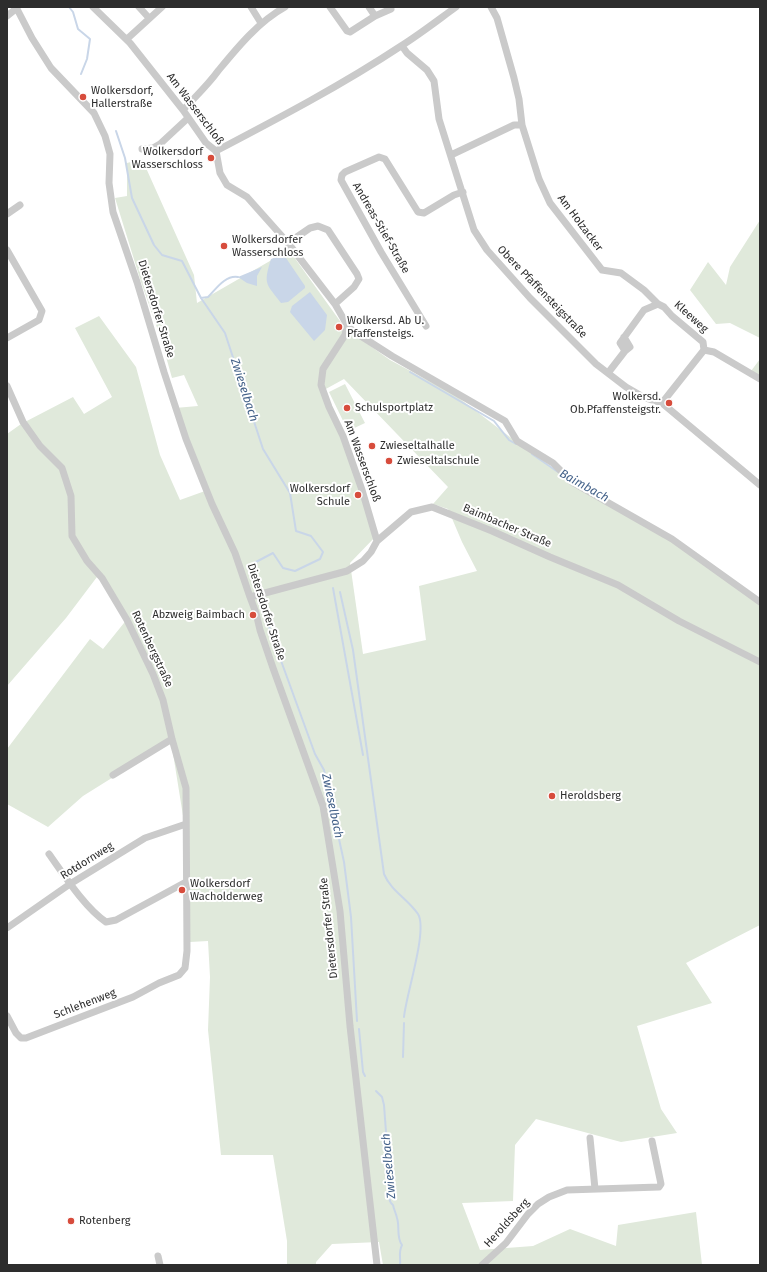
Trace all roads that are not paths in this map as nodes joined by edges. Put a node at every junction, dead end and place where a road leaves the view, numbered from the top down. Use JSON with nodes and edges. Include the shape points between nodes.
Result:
{"nodes":[{"id":1,"x":94,"y":7,"type":"edge"},
{"id":2,"x":139,"y":7,"type":"edge"},
{"id":3,"x":162,"y":7,"type":"edge"},
{"id":4,"x":250,"y":7,"type":"edge"},
{"id":5,"x":285,"y":7,"type":"edge"},
{"id":6,"x":330,"y":7,"type":"edge"},
{"id":7,"x":370,"y":7,"type":"edge"},
{"id":8,"x":456,"y":7,"type":"edge"},
{"id":9,"x":491,"y":7,"type":"edge"},
{"id":10,"x":16,"y":8,"type":"edge"},
{"id":11,"x":391,"y":9,"type":"dead end"},
{"id":12,"x":7,"y":16,"type":"edge"},
{"id":13,"x":375,"y":16,"type":"junction"},
{"id":14,"x":150,"y":18,"type":"junction"},
{"id":15,"x":261,"y":23,"type":"junction"},
{"id":16,"x":127,"y":40,"type":"junction"},
{"id":17,"x":402,"y":46,"type":"junction"},
{"id":18,"x":183,"y":110,"type":"junction"},
{"id":19,"x":188,"y":118,"type":"junction"},
{"id":20,"x":522,"y":125,"type":"junction"},
{"id":21,"x":142,"y":149,"type":"dead end"},
{"id":22,"x":216,"y":151,"type":"junction"},
{"id":23,"x":451,"y":155,"type":"junction"},
{"id":24,"x":463,"y":192,"type":"junction"},
{"id":25,"x":20,"y":205,"type":"dead end"},
{"id":26,"x":7,"y":214,"type":"edge"},
{"id":27,"x":288,"y":243,"type":"junction"},
{"id":28,"x":7,"y":250,"type":"edge"},
{"id":29,"x":335,"y":304,"type":"junction"},
{"id":30,"x":658,"y":304,"type":"junction"},
{"id":31,"x":347,"y":324,"type":"junction"},
{"id":32,"x":426,"y":326,"type":"dead end"},
{"id":33,"x":7,"y":338,"type":"edge"},
{"id":34,"x":704,"y":350,"type":"junction"},
{"id":35,"x":608,"y":373,"type":"junction"},
{"id":36,"x":760,"y":379,"type":"edge"},
{"id":37,"x":7,"y":386,"type":"edge"},
{"id":38,"x":662,"y":404,"type":"junction"},
{"id":39,"x":760,"y":485,"type":"edge"},
{"id":40,"x":377,"y":541,"type":"junction"},
{"id":41,"x":250,"y":597,"type":"junction"},
{"id":42,"x":760,"y":602,"type":"edge"},
{"id":43,"x":760,"y":662,"type":"edge"},
{"id":44,"x":172,"y":738,"type":"junction"},
{"id":45,"x":113,"y":775,"type":"dead end"},
{"id":46,"x":186,"y":824,"type":"junction"},
{"id":47,"x":49,"y":854,"type":"dead end"},
{"id":48,"x":186,"y":882,"type":"junction"},
{"id":49,"x":70,"y":884,"type":"junction"},
{"id":50,"x":7,"y":928,"type":"edge"},
{"id":51,"x":179,"y":975,"type":"joint"},
{"id":52,"x":7,"y":1016,"type":"edge"},
{"id":53,"x":590,"y":1138,"type":"dead end"},
{"id":54,"x":652,"y":1141,"type":"dead end"},
{"id":55,"x":595,"y":1189,"type":"junction"},
{"id":56,"x":158,"y":1256,"type":"dead end"},
{"id":57,"x":160,"y":1265,"type":"edge"},
{"id":58,"x":377,"y":1265,"type":"edge"},
{"id":59,"x":482,"y":1265,"type":"edge"}],
"edges":[{"from":1,"to":16,"type":"street","name":"Am Wasserschloß"},
{"from":2,"to":14,"type":"street"},
{"from":3,"to":14,"type":"street"},
{"from":4,"to":15,"type":"street"},
{"from":5,"to":15,"type":"street"},
{"from":6,"to":13,"type":"street","via":[[347,32]]},
{"from":7,"to":13,"type":"street"},
{"from":8,"to":17,"type":"street"},
{"from":9,"to":20,"type":"street","name":"Am Holzacker","via":[[497,18],[514,78]]},
{"from":10,"to":12,"type":"street"},
{"from":10,"to":41,"type":"street","name":"Dietersdorfer Straße","via":[[51,68],[87,104],[105,136],[110,154],[109,183],[114,212],[164,372],[186,439],[235,553]]},
{"from":11,"to":13,"type":"street"},
{"from":14,"to":16,"type":"street"},
{"from":15,"to":18,"type":"street"},
{"from":16,"to":18,"type":"street","name":"Am Wasserschloß"},
{"from":17,"to":22,"type":"street","via":[[303,105]]},
{"from":17,"to":23,"type":"street","name":"Obere Pfaffensteigstraße","via":[[427,70],[434,81],[439,119]]},
{"from":18,"to":19,"type":"street","name":"Am Wasserschloß"},
{"from":19,"to":21,"type":"street","via":[[160,144]]},
{"from":19,"to":22,"type":"street","name":"Am Wasserschloß"},
{"from":20,"to":23,"type":"street","via":[[514,125]]},
{"from":20,"to":30,"type":"street","name":"Am Holzacker","via":[[539,179],[550,203],[568,228],[602,270],[621,273]]},
{"from":22,"to":27,"type":"street","name":"Am Wasserschloß","via":[[220,173],[227,185],[247,197]]},
{"from":23,"to":24,"type":"street","name":"Obere Pfaffensteigstraße"},
{"from":24,"to":32,"type":"street","name":"Andreas-Stief-Straße","via":[[424,213],[418,212],[385,159],[379,156],[342,175],[341,180],[381,252]]},
{"from":24,"to":35,"type":"street","name":"Obere Pfaffensteigstraße","via":[[474,230],[487,250],[530,298]]},
{"from":25,"to":26,"type":"street"},
{"from":27,"to":29,"type":"street","name":"Am Wasserschloß"},
{"from":27,"to":29,"type":"street","via":[[310,228],[318,226],[328,230],[359,279]]},
{"from":28,"to":33,"type":"street","via":[[42,311],[39,320]]},
{"from":29,"to":31,"type":"street","name":"Am Wasserschloß"},
{"from":30,"to":34,"type":"street","name":"Kleeweg","via":[[703,342]]},
{"from":30,"to":35,"type":"street","name":"Kleeweg","via":[[644,310],[624,337],[620,343],[625,351]]},
{"from":31,"to":40,"type":"street","name":"Am Wasserschloß","via":[[345,335],[322,369],[321,385],[344,436]]},
{"from":31,"to":42,"type":"street","name":"Am Wasserschloß","via":[[353,331],[392,356],[505,420],[517,441],[553,463],[572,482],[672,539]]},
{"from":34,"to":36,"type":"street","via":[[714,352]]},
{"from":34,"to":38,"type":"street"},
{"from":35,"to":38,"type":"street","name":"Obere Pfaffensteigstraße","via":[[645,398]]},
{"from":37,"to":44,"type":"street","name":"Rotenbergstraße","via":[[23,422],[40,446],[62,468],[71,496],[72,536],[87,561],[102,578],[137,640],[163,700]]},
{"from":38,"to":39,"type":"street","name":"Obere Pfaffensteigstraße"},
{"from":40,"to":41,"type":"street","name":"Baimbacher Straße","via":[[364,561],[347,571]]},
{"from":40,"to":43,"type":"street","name":"Baimbacher Straße","via":[[411,512],[432,507],[618,585],[679,622]]},
{"from":41,"to":58,"type":"street","name":"Dietersdorfer Straße","via":[[323,806],[340,911]]},
{"from":44,"to":45,"type":"street"},
{"from":44,"to":46,"type":"street","name":"Rotenbergstraße","via":[[186,788]]},
{"from":46,"to":48,"type":"street","name":"Rotenbergstraße"},
{"from":46,"to":49,"type":"street","name":"Rotdornweg","via":[[144,838]]},
{"from":47,"to":49,"type":"street"},
{"from":48,"to":49,"type":"street","via":[[116,920],[106,922],[97,916]]},
{"from":48,"to":51,"type":"street","name":"Rotenbergstraße","via":[[185,968]]},
{"from":49,"to":50,"type":"street","name":"Rotdornweg"},
{"from":51,"to":52,"type":"street","name":"Schlehenweg","via":[[133,997],[26,1038],[21,1038],[16,1033]]},
{"from":53,"to":55,"type":"street"},
{"from":54,"to":55,"type":"street","name":"Heroldsberg","via":[[661,1184],[659,1187]]},
{"from":55,"to":59,"type":"street","name":"Heroldsberg","via":[[567,1190],[538,1204],[506,1243]]},
{"from":56,"to":57,"type":"street"}]}
